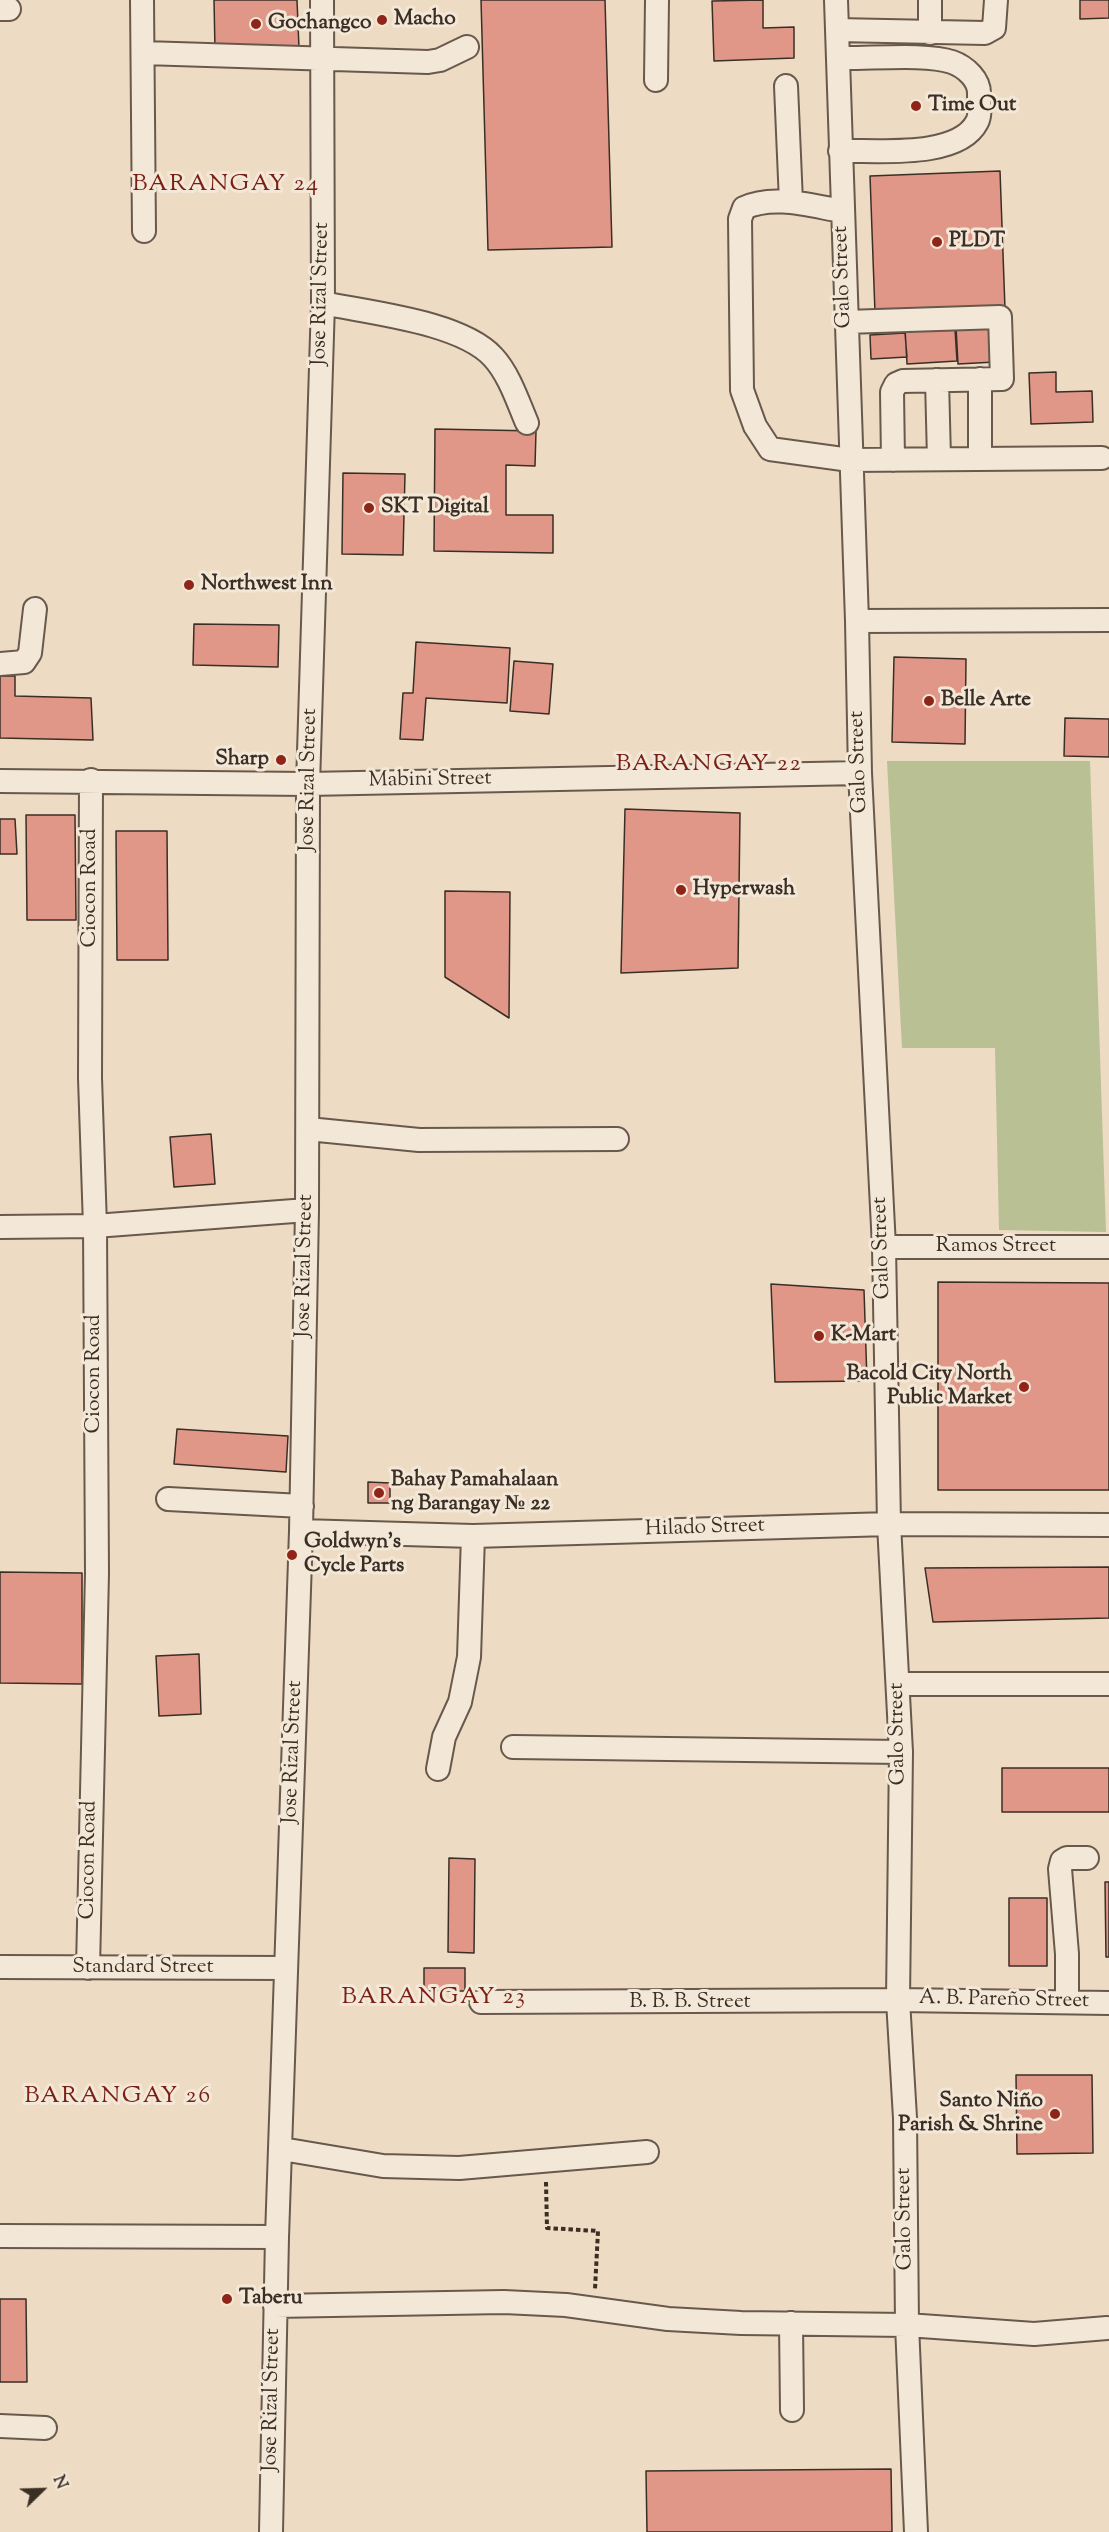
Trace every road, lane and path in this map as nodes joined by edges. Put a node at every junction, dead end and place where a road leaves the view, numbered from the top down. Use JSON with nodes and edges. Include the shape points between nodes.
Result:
{"nodes":[{"id":1,"x":142,"y":0,"type":"edge"},
{"id":2,"x":322,"y":0,"type":"edge"},
{"id":3,"x":657,"y":0,"type":"edge"},
{"id":4,"x":836,"y":0,"type":"edge"},
{"id":5,"x":930,"y":0,"type":"edge"},
{"id":6,"x":996,"y":0,"type":"edge"},
{"id":7,"x":837,"y":30,"type":"junction"},
{"id":8,"x":930,"y":33,"type":"junction"},
{"id":9,"x":467,"y":47,"type":"dead end"},
{"id":10,"x":144,"y":53,"type":"junction"},
{"id":11,"x":322,"y":57,"type":"junction"},
{"id":12,"x":838,"y":58,"type":"junction"},
{"id":13,"x":656,"y":80,"type":"dead end"},
{"id":14,"x":786,"y":86,"type":"dead end"},
{"id":15,"x":840,"y":151,"type":"junction"},
{"id":16,"x":792,"y":202,"type":"junction"},
{"id":17,"x":842,"y":211,"type":"junction"},
{"id":18,"x":144,"y":231,"type":"dead end"},
{"id":19,"x":323,"y":303,"type":"junction"},
{"id":20,"x":846,"y":322,"type":"junction"},
{"id":21,"x":937,"y":380,"type":"junction"},
{"id":22,"x":980,"y":380,"type":"junction"},
{"id":23,"x":527,"y":423,"type":"dead end"},
{"id":24,"x":1102,"y":458,"type":"dead end"},
{"id":25,"x":939,"y":459,"type":"junction"},
{"id":26,"x":981,"y":459,"type":"junction"},
{"id":27,"x":850,"y":460,"type":"junction"},
{"id":28,"x":893,"y":460,"type":"junction"},
{"id":29,"x":35,"y":609,"type":"dead end"},
{"id":30,"x":1109,"y":620,"type":"edge"},
{"id":31,"x":857,"y":621,"type":"junction"},
{"id":32,"x":0,"y":664,"type":"edge"},
{"id":33,"x":860,"y":773,"type":"junction"},
{"id":34,"x":91,"y":780,"type":"junction"},
{"id":35,"x":0,"y":781,"type":"edge"},
{"id":36,"x":308,"y":784,"type":"junction"},
{"id":37,"x":308,"y":1129,"type":"junction"},
{"id":38,"x":617,"y":1139,"type":"dead end"},
{"id":39,"x":307,"y":1210,"type":"junction"},
{"id":40,"x":95,"y":1226,"type":"junction"},
{"id":41,"x":0,"y":1227,"type":"edge"},
{"id":42,"x":884,"y":1247,"type":"junction"},
{"id":43,"x":1109,"y":1247,"type":"edge"},
{"id":44,"x":168,"y":1498,"type":"dead end"},
{"id":45,"x":302,"y":1506,"type":"junction"},
{"id":46,"x":889,"y":1524,"type":"junction"},
{"id":47,"x":1109,"y":1525,"type":"edge"},
{"id":48,"x":301,"y":1531,"type":"junction"},
{"id":49,"x":473,"y":1536,"type":"junction"},
{"id":50,"x":898,"y":1684,"type":"junction"},
{"id":51,"x":1109,"y":1684,"type":"edge"},
{"id":52,"x":513,"y":1747,"type":"dead end"},
{"id":53,"x":900,"y":1752,"type":"junction"},
{"id":54,"x":438,"y":1769,"type":"dead end"},
{"id":55,"x":1087,"y":1858,"type":"dead end"},
{"id":56,"x":0,"y":1968,"type":"edge"},
{"id":57,"x":88,"y":1968,"type":"junction"},
{"id":58,"x":286,"y":1968,"type":"junction"},
{"id":59,"x":898,"y":2000,"type":"junction"},
{"id":60,"x":482,"y":2002,"type":"dead end"},
{"id":61,"x":1067,"y":2002,"type":"junction"},
{"id":62,"x":1109,"y":2003,"type":"edge"},
{"id":63,"x":282,"y":2149,"type":"junction"},
{"id":64,"x":647,"y":2152,"type":"dead end"},
{"id":65,"x":546,"y":2161,"type":"junction"},
{"id":66,"x":0,"y":2236,"type":"edge"},
{"id":67,"x":277,"y":2237,"type":"junction"},
{"id":68,"x":275,"y":2306,"type":"junction"},
{"id":69,"x":594,"y":2309,"type":"junction"},
{"id":70,"x":791,"y":2323,"type":"junction"},
{"id":71,"x":907,"y":2325,"type":"junction"},
{"id":72,"x":1107,"y":2328,"type":"dead end"},
{"id":73,"x":792,"y":2410,"type":"dead end"},
{"id":74,"x":0,"y":2426,"type":"edge"},
{"id":75,"x":45,"y":2428,"type":"dead end"},
{"id":76,"x":271,"y":2532,"type":"edge"},
{"id":77,"x":916,"y":2532,"type":"edge"}],
"edges":[{"from":1,"to":10,"type":"street"},
{"from":2,"to":11,"type":"street","name":"Jose Rizal Street"},
{"from":3,"to":13,"type":"street"},
{"from":4,"to":7,"type":"street","name":"Galo Street"},
{"from":5,"to":8,"type":"street"},
{"from":6,"to":8,"type":"street","via":[[994,28],[985,33]]},
{"from":7,"to":8,"type":"street"},
{"from":7,"to":12,"type":"street","name":"Galo Street"},
{"from":9,"to":11,"type":"street","via":[[428,62]]},
{"from":10,"to":11,"type":"street"},
{"from":10,"to":18,"type":"street"},
{"from":11,"to":19,"type":"street","name":"Jose Rizal Street"},
{"from":12,"to":15,"type":"street","name":"Galo Street"},
{"from":12,"to":15,"type":"street","via":[[931,57],[954,62],[980,86],[978,120],[964,139],[944,147]]},
{"from":14,"to":16,"type":"street"},
{"from":15,"to":17,"type":"street","name":"Galo Street"},
{"from":16,"to":17,"type":"street"},
{"from":16,"to":27,"type":"street","via":[[755,203],[744,208],[740,219],[742,390],[755,426],[770,449]]},
{"from":17,"to":20,"type":"street","name":"Galo Street"},
{"from":19,"to":23,"type":"street","via":[[450,330],[472,341],[494,357]]},
{"from":19,"to":36,"type":"street","name":"Jose Rizal Street"},
{"from":20,"to":22,"type":"street","via":[[1000,317],[1002,379]]},
{"from":20,"to":27,"type":"street","name":"Galo Street"},
{"from":21,"to":22,"type":"street"},
{"from":21,"to":25,"type":"street"},
{"from":21,"to":28,"type":"street","via":[[896,384],[892,392]]},
{"from":22,"to":26,"type":"street"},
{"from":24,"to":26,"type":"street"},
{"from":25,"to":26,"type":"street"},
{"from":25,"to":28,"type":"street"},
{"from":27,"to":28,"type":"street"},
{"from":27,"to":31,"type":"street","name":"Galo Street"},
{"from":29,"to":32,"type":"street","via":[[30,653],[24,662]]},
{"from":30,"to":31,"type":"street"},
{"from":31,"to":33,"type":"street","name":"Galo Street"},
{"from":33,"to":36,"type":"street","name":"Mabini Street"},
{"from":33,"to":42,"type":"street","name":"Galo Street"},
{"from":34,"to":35,"type":"street","name":"Mabini Street"},
{"from":34,"to":36,"type":"street","name":"Mabini Street"},
{"from":34,"to":40,"type":"street","name":"Ciocon Road","via":[[90,1077]]},
{"from":36,"to":37,"type":"street","name":"Jose Rizal Street"},
{"from":37,"to":38,"type":"street","via":[[419,1140]]},
{"from":37,"to":39,"type":"street","name":"Jose Rizal Street"},
{"from":39,"to":40,"type":"street"},
{"from":39,"to":45,"type":"street","name":"Jose Rizal Street"},
{"from":40,"to":41,"type":"street"},
{"from":40,"to":57,"type":"street","name":"Ciocon Road","via":[[97,1573]]},
{"from":42,"to":43,"type":"street","name":"Ramos Street"},
{"from":42,"to":46,"type":"street","name":"Galo Street"},
{"from":44,"to":45,"type":"street"},
{"from":45,"to":48,"type":"street","name":"Jose Rizal Street"},
{"from":46,"to":47,"type":"street","name":"Hilado Street"},
{"from":46,"to":49,"type":"street","name":"Hilado Street"},
{"from":46,"to":50,"type":"street","name":"Galo Street"},
{"from":48,"to":49,"type":"street","name":"Hilado Street"},
{"from":48,"to":58,"type":"street","name":"Jose Rizal Street"},
{"from":49,"to":54,"type":"street","via":[[469,1657],[460,1702],[444,1737]]},
{"from":50,"to":51,"type":"street"},
{"from":50,"to":53,"type":"street","name":"Galo Street"},
{"from":52,"to":53,"type":"street"},
{"from":53,"to":59,"type":"street","name":"Galo Street"},
{"from":55,"to":61,"type":"street","via":[[1067,1858],[1060,1869]]},
{"from":56,"to":57,"type":"street","name":"Standard Street"},
{"from":57,"to":58,"type":"street","name":"Standard Street"},
{"from":58,"to":63,"type":"street","name":"Jose Rizal Street"},
{"from":59,"to":60,"type":"street","name":"B. B. B. Street"},
{"from":59,"to":61,"type":"street","name":"A. B. Pareño Street"},
{"from":59,"to":71,"type":"street","name":"Galo Street","via":[[905,2118]]},
{"from":61,"to":62,"type":"street","name":"A. B. Pareño Street"},
{"from":63,"to":65,"type":"street","via":[[383,2166],[459,2168]]},
{"from":63,"to":67,"type":"street","name":"Jose Rizal Street"},
{"from":64,"to":65,"type":"street"},
{"from":65,"to":69,"type":"path","via":[[547,2228],[598,2231]]},
{"from":66,"to":67,"type":"street"},
{"from":67,"to":68,"type":"street","name":"Jose Rizal Street"},
{"from":68,"to":69,"type":"street","via":[[504,2302]]},
{"from":68,"to":76,"type":"street","name":"Jose Rizal Street"},
{"from":69,"to":70,"type":"street","via":[[668,2319]]},
{"from":70,"to":71,"type":"street"},
{"from":70,"to":73,"type":"street"},
{"from":71,"to":72,"type":"street","via":[[1034,2334]]},
{"from":71,"to":77,"type":"street","name":"Galo Street"},
{"from":74,"to":75,"type":"street"}]}
